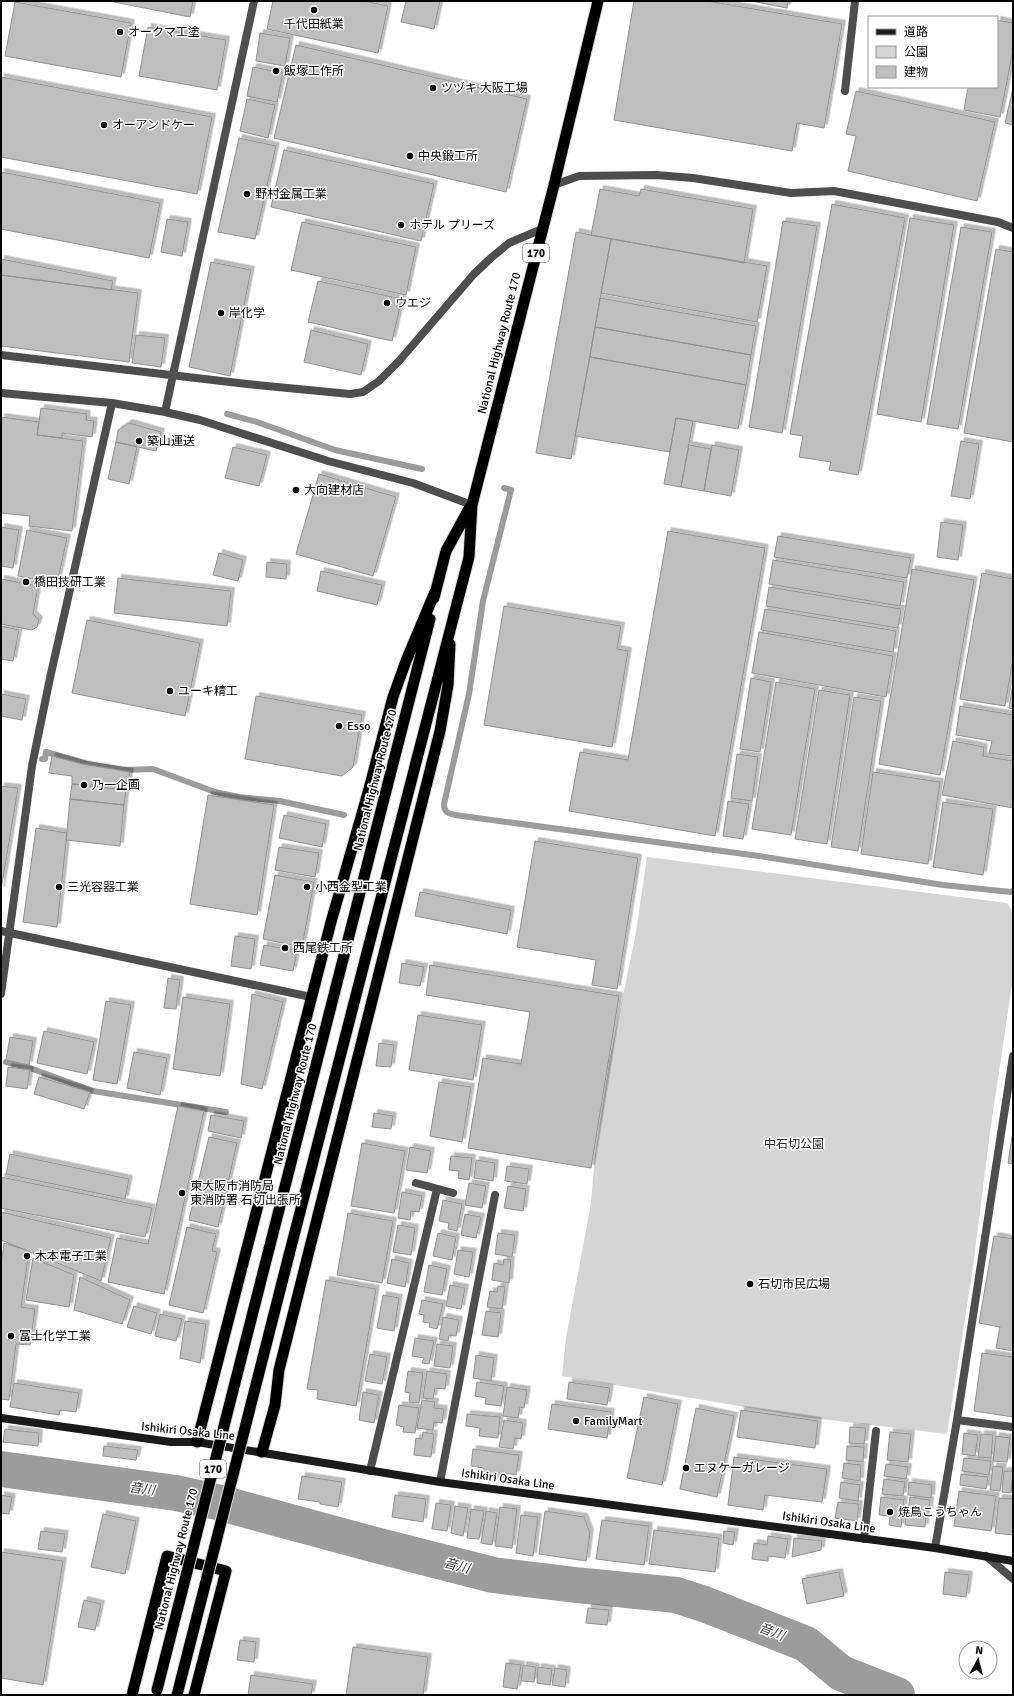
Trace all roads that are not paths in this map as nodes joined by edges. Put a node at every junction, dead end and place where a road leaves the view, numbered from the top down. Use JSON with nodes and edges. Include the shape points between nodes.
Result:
{"nodes":[{"id":1,"x":254,"y":1,"type":"edge"},
{"id":2,"x":598,"y":1,"type":"edge"},
{"id":3,"x":855,"y":1,"type":"edge"},
{"id":4,"x":845,"y":91,"type":"dead end"},
{"id":5,"x":554,"y":185,"type":"junction"},
{"id":6,"x":1013,"y":228,"type":"edge"},
{"id":7,"x":542,"y":229,"type":"junction"},
{"id":8,"x":1,"y":355,"type":"edge"},
{"id":9,"x":172,"y":375,"type":"junction"},
{"id":10,"x":1,"y":393,"type":"edge"},
{"id":11,"x":112,"y":403,"type":"junction"},
{"id":12,"x":165,"y":412,"type":"junction"},
{"id":13,"x":472,"y":505,"type":"junction"},
{"id":14,"x":435,"y":592,"type":"junction"},
{"id":15,"x":450,"y":627,"type":"junction"},
{"id":16,"x":5,"y":932,"type":"edge"},
{"id":17,"x":1,"y":994,"type":"edge"},
{"id":18,"x":311,"y":997,"type":"junction"},
{"id":19,"x":1013,"y":1056,"type":"edge"},
{"id":20,"x":416,"y":1183,"type":"dead end"},
{"id":21,"x":437,"y":1189,"type":"junction"},
{"id":22,"x":453,"y":1193,"type":"dead end"},
{"id":23,"x":495,"y":1195,"type":"dead end"},
{"id":24,"x":1,"y":1418,"type":"edge"},
{"id":25,"x":957,"y":1420,"type":"junction"},
{"id":26,"x":1013,"y":1428,"type":"edge"},
{"id":27,"x":876,"y":1431,"type":"dead end"},
{"id":28,"x":197,"y":1442,"type":"junction"},
{"id":29,"x":262,"y":1452,"type":"junction"},
{"id":30,"x":370,"y":1471,"type":"junction"},
{"id":31,"x":440,"y":1482,"type":"junction"},
{"id":32,"x":864,"y":1539,"type":"junction"},
{"id":33,"x":935,"y":1548,"type":"junction"},
{"id":34,"x":986,"y":1556,"type":"junction"},
{"id":35,"x":1013,"y":1561,"type":"edge"},
{"id":36,"x":1013,"y":1579,"type":"edge"},
{"id":37,"x":156,"y":1692,"type":"edge"},
{"id":38,"x":132,"y":1695,"type":"edge"},
{"id":39,"x":177,"y":1695,"type":"edge"},
{"id":40,"x":194,"y":1695,"type":"edge"}],
"edges":[{"from":1,"to":9,"type":"street"},
{"from":2,"to":5,"type":"highway","name":"National Highway Route 170","number":"170"},
{"from":3,"to":4,"type":"street"},
{"from":5,"to":6,"type":"street","via":[[579,176],[656,175],[791,192],[834,191],[998,222]]},
{"from":5,"to":7,"type":"highway","name":"National Highway Route 170","number":"170"},
{"from":7,"to":9,"type":"street","via":[[509,243],[492,257],[474,274],[399,361],[372,387],[363,392],[343,393]]},
{"from":7,"to":13,"type":"highway","name":"National Highway Route 170","number":"170"},
{"from":8,"to":9,"type":"street"},
{"from":9,"to":12,"type":"street"},
{"from":10,"to":11,"type":"street"},
{"from":11,"to":12,"type":"street"},
{"from":11,"to":16,"type":"street","via":[[36,746]]},
{"from":12,"to":13,"type":"street","via":[[200,420],[328,461],[413,483]]},
{"from":13,"to":14,"type":"highway","name":"National Highway Route 170","number":"170","via":[[446,551]]},
{"from":13,"to":15,"type":"highway","name":"National Highway Route 170","number":"170","via":[[469,557]]},
{"from":14,"to":18,"type":"highway","via":[[393,697]]},
{"from":14,"to":37,"type":"highway","name":"National Highway Route 170","number":"170","bridge":true,"via":[[425,640]]},
{"from":15,"to":29,"type":"highway","via":[[448,685],[440,731],[276,1382],[275,1405]]},
{"from":15,"to":39,"type":"highway","name":"National Highway Route 170","number":"170","bridge":true},
{"from":16,"to":17,"type":"street"},
{"from":16,"to":18,"type":"street"},
{"from":18,"to":28,"type":"highway"},
{"from":19,"to":25,"type":"street"},
{"from":20,"to":21,"type":"street"},
{"from":21,"to":22,"type":"street"},
{"from":21,"to":30,"type":"street"},
{"from":23,"to":31,"type":"street"},
{"from":24,"to":28,"type":"main road","name":"Ishikiri Osaka Line","via":[[171,1442]]},
{"from":25,"to":26,"type":"street"},
{"from":25,"to":33,"type":"street"},
{"from":27,"to":32,"type":"street"},
{"from":28,"to":29,"type":"main road","name":"Ishikiri Osaka Line"},
{"from":29,"to":30,"type":"main road","name":"Ishikiri Osaka Line"},
{"from":30,"to":31,"type":"main road","name":"Ishikiri Osaka Line"},
{"from":31,"to":32,"type":"main road","name":"Ishikiri Osaka Line"},
{"from":32,"to":33,"type":"main road","name":"Ishikiri Osaka Line"},
{"from":33,"to":34,"type":"main road","name":"Ishikiri Osaka Line"},
{"from":34,"to":35,"type":"main road","name":"Ishikiri Osaka Line"},
{"from":34,"to":36,"type":"street"},
{"from":38,"to":40,"type":"highway","via":[[167,1556],[226,1571]]}]}
